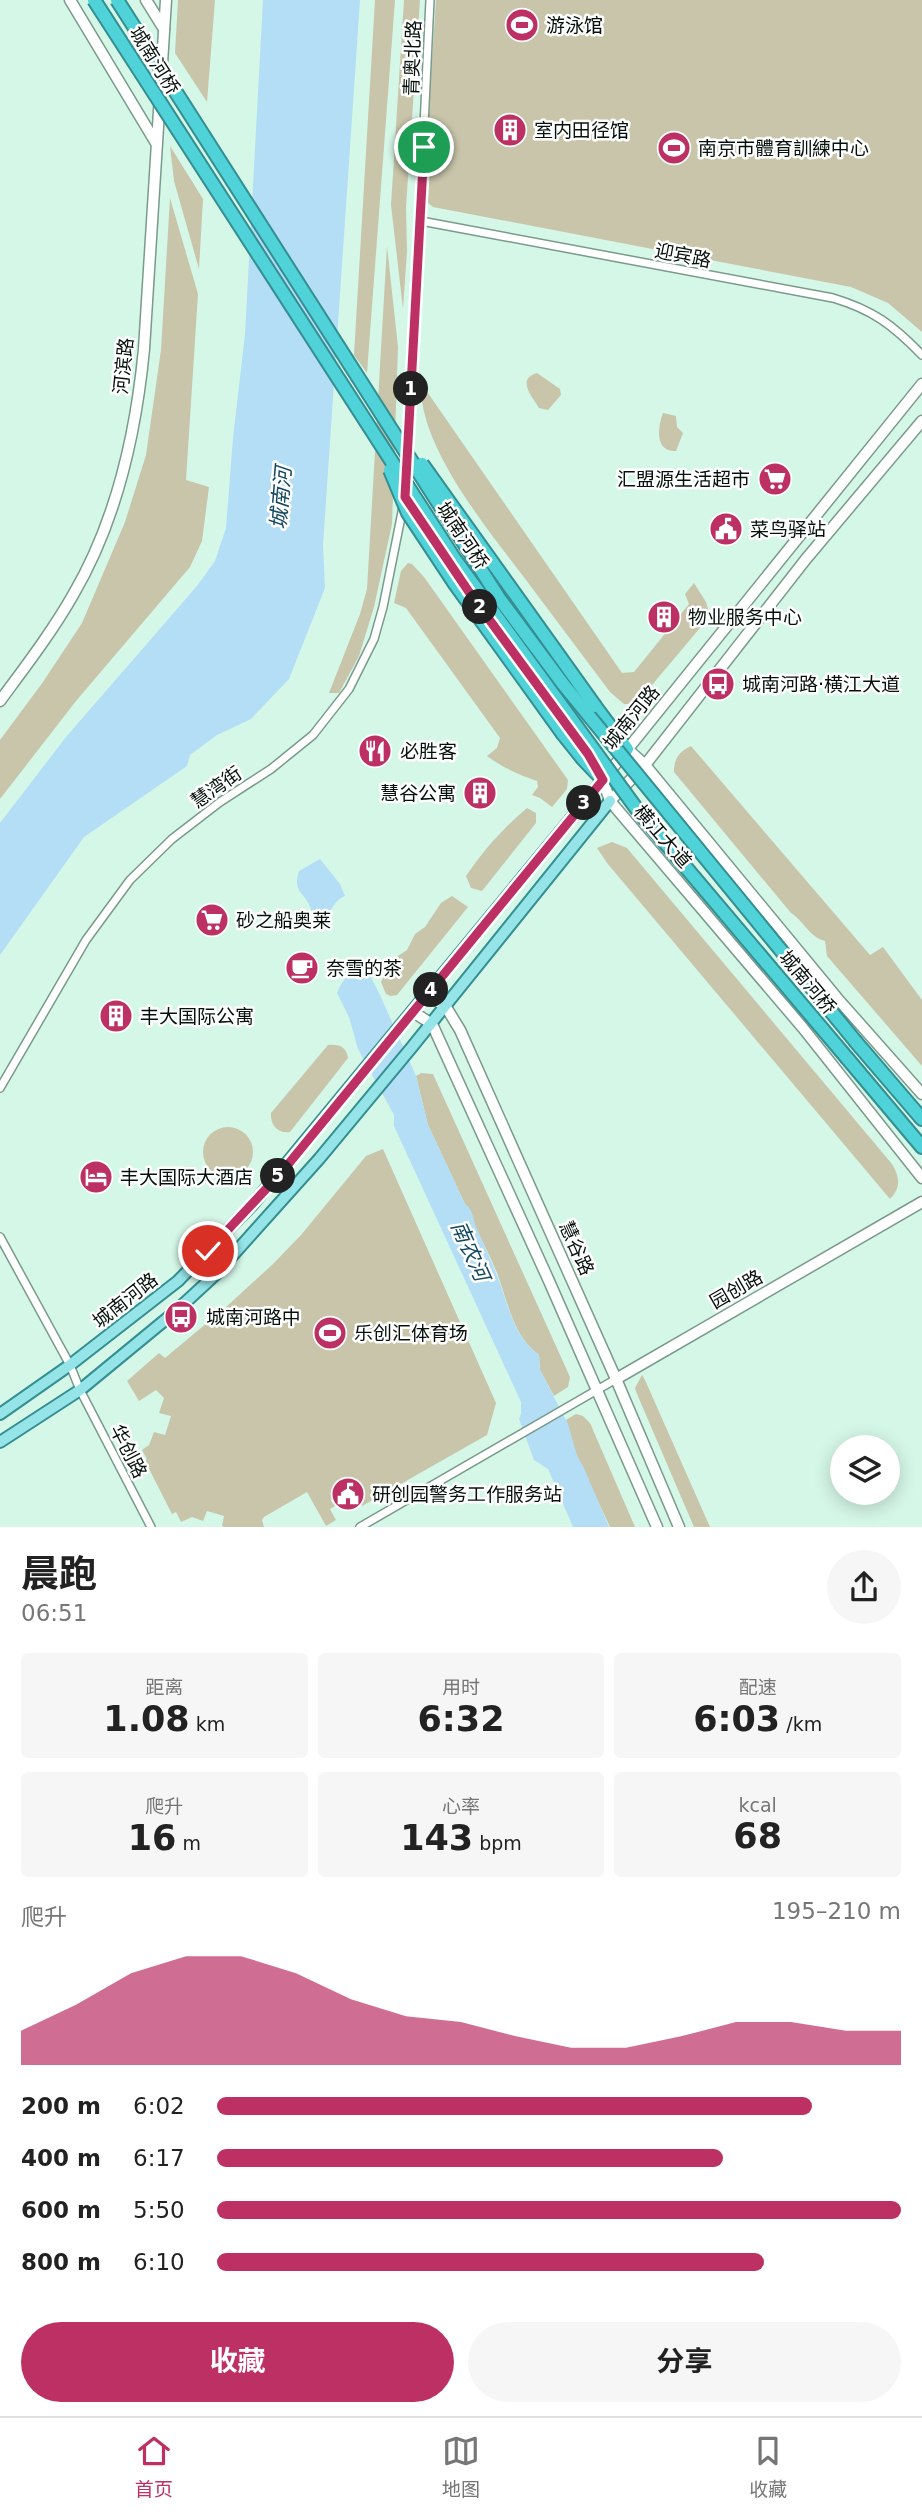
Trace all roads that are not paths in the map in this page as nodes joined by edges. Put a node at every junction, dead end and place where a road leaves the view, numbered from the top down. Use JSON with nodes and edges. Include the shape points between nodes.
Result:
{"nodes":[{"id":1,"x":70,"y":0,"type":"edge"},
{"id":2,"x":94,"y":0,"type":"edge"},
{"id":3,"x":117,"y":0,"type":"edge"},
{"id":4,"x":146,"y":0,"type":"edge"},
{"id":5,"x":166,"y":0,"type":"edge"},
{"id":6,"x":430,"y":0,"type":"edge"},
{"id":7,"x":164,"y":29,"type":"junction"},
{"id":8,"x":157,"y":143,"type":"junction"},
{"id":9,"x":421,"y":221,"type":"junction"},
{"id":10,"x":922,"y":355,"type":"edge"},
{"id":11,"x":922,"y":384,"type":"edge"},
{"id":12,"x":382,"y":415,"type":"junction"},
{"id":13,"x":922,"y":421,"type":"edge"},
{"id":14,"x":379,"y":444,"type":"junction"},
{"id":15,"x":409,"y":453,"type":"junction"},
{"id":16,"x":405,"y":497,"type":"junction"},
{"id":17,"x":0,"y":701,"type":"edge"},
{"id":18,"x":627,"y":749,"type":"junction"},
{"id":19,"x":645,"y":765,"type":"junction"},
{"id":20,"x":603,"y":780,"type":"junction"},
{"id":21,"x":610,"y":801,"type":"junction"},
{"id":22,"x":427,"y":994,"type":"junction"},
{"id":23,"x":446,"y":1007,"type":"junction"},
{"id":24,"x":413,"y":1012,"type":"junction"},
{"id":25,"x":432,"y":1024,"type":"junction"},
{"id":26,"x":0,"y":1088,"type":"edge"},
{"id":27,"x":922,"y":1094,"type":"edge"},
{"id":28,"x":922,"y":1119,"type":"edge"},
{"id":29,"x":922,"y":1147,"type":"edge"},
{"id":30,"x":922,"y":1178,"type":"edge"},
{"id":31,"x":922,"y":1202,"type":"edge"},
{"id":32,"x":0,"y":1237,"type":"edge"},
{"id":33,"x":70,"y":1365,"type":"junction"},
{"id":34,"x":616,"y":1380,"type":"junction"},
{"id":35,"x":80,"y":1390,"type":"junction"},
{"id":36,"x":598,"y":1390,"type":"junction"},
{"id":37,"x":0,"y":1414,"type":"edge"},
{"id":38,"x":0,"y":1442,"type":"edge"},
{"id":39,"x":372,"y":1524,"type":"edge"},
{"id":40,"x":151,"y":1527,"type":"edge"},
{"id":41,"x":360,"y":1527,"type":"edge"},
{"id":42,"x":657,"y":1527,"type":"edge"},
{"id":43,"x":678,"y":1527,"type":"edge"}],
"edges":[{"from":1,"to":8,"type":"street"},
{"from":2,"to":14,"type":"highway","name":"城南河桥","bridge":true},
{"from":3,"to":12,"type":"highway","name":"城南河桥","bridge":true},
{"from":4,"to":7,"type":"street"},
{"from":5,"to":7,"type":"street","name":"河滨路"},
{"from":6,"to":9,"type":"street","name":"青奥北路"},
{"from":7,"to":8,"type":"street","name":"河滨路"},
{"from":8,"to":17,"type":"street","name":"河滨路","via":[[140,389],[120,480],[75,594]]},
{"from":9,"to":10,"type":"street","name":"迎宾路","via":[[833,298],[884,319]]},
{"from":9,"to":15,"type":"street","name":"青奥北路"},
{"from":11,"to":18,"type":"street","name":"城南河路"},
{"from":12,"to":18,"type":"highway","bridge":true,"via":[[438,484]]},
{"from":12,"to":28,"type":"highway","name":"城南河桥","bridge":true,"via":[[499,598],[563,684]]},
{"from":13,"to":19,"type":"street","name":"城南河路","via":[[806,559]]},
{"from":14,"to":20,"type":"highway","bridge":true,"via":[[408,513],[454,584],[583,760]]},
{"from":14,"to":29,"type":"highway","name":"城南河桥","bridge":true,"via":[[454,558],[639,812]]},
{"from":15,"to":16,"type":"street","name":"慧湾街"},
{"from":15,"to":18,"type":"street","name":"横江大道","via":[[531,629],[592,711]]},
{"from":16,"to":20,"type":"street","name":"横江大道"},
{"from":16,"to":26,"type":"street","name":"慧湾街","via":[[374,639],[349,689],[313,735],[172,839],[130,880],[86,940]]},
{"from":18,"to":19,"type":"street","name":"横江大道"},
{"from":18,"to":20,"type":"street","name":"城南河路"},
{"from":19,"to":21,"type":"street","name":"城南河路"},
{"from":19,"to":27,"type":"street","name":"横江大道"},
{"from":20,"to":21,"type":"street","name":"横江大道"},
{"from":20,"to":22,"type":"main road","name":"城南河路"},
{"from":21,"to":23,"type":"main road","name":"城南河路"},
{"from":21,"to":30,"type":"street","name":"横江大道","via":[[803,1028]]},
{"from":22,"to":23,"type":"street","name":"慧谷路"},
{"from":22,"to":24,"type":"main road","name":"城南河路"},
{"from":23,"to":25,"type":"main road","name":"城南河路"},
{"from":23,"to":34,"type":"street","name":"慧谷路"},
{"from":24,"to":25,"type":"street"},
{"from":24,"to":33,"type":"main road","name":"城南河路","via":[[281,1173],[208,1251],[178,1281]]},
{"from":25,"to":35,"type":"main road","name":"城南河路","via":[[216,1274]]},
{"from":25,"to":36,"type":"street","name":"慧谷路"},
{"from":31,"to":34,"type":"street","name":"园创路"},
{"from":32,"to":33,"type":"street"},
{"from":33,"to":35,"type":"street","name":"华创路"},
{"from":33,"to":37,"type":"main road","name":"城南河路"},
{"from":34,"to":36,"type":"street","name":"园创路"},
{"from":34,"to":43,"type":"street","name":"慧谷路"},
{"from":35,"to":38,"type":"main road","name":"城南河路"},
{"from":35,"to":40,"type":"street","name":"华创路"},
{"from":36,"to":39,"type":"street","name":"园创路"},
{"from":36,"to":42,"type":"street","name":"慧谷路"},
{"from":39,"to":41,"type":"street"}]}
